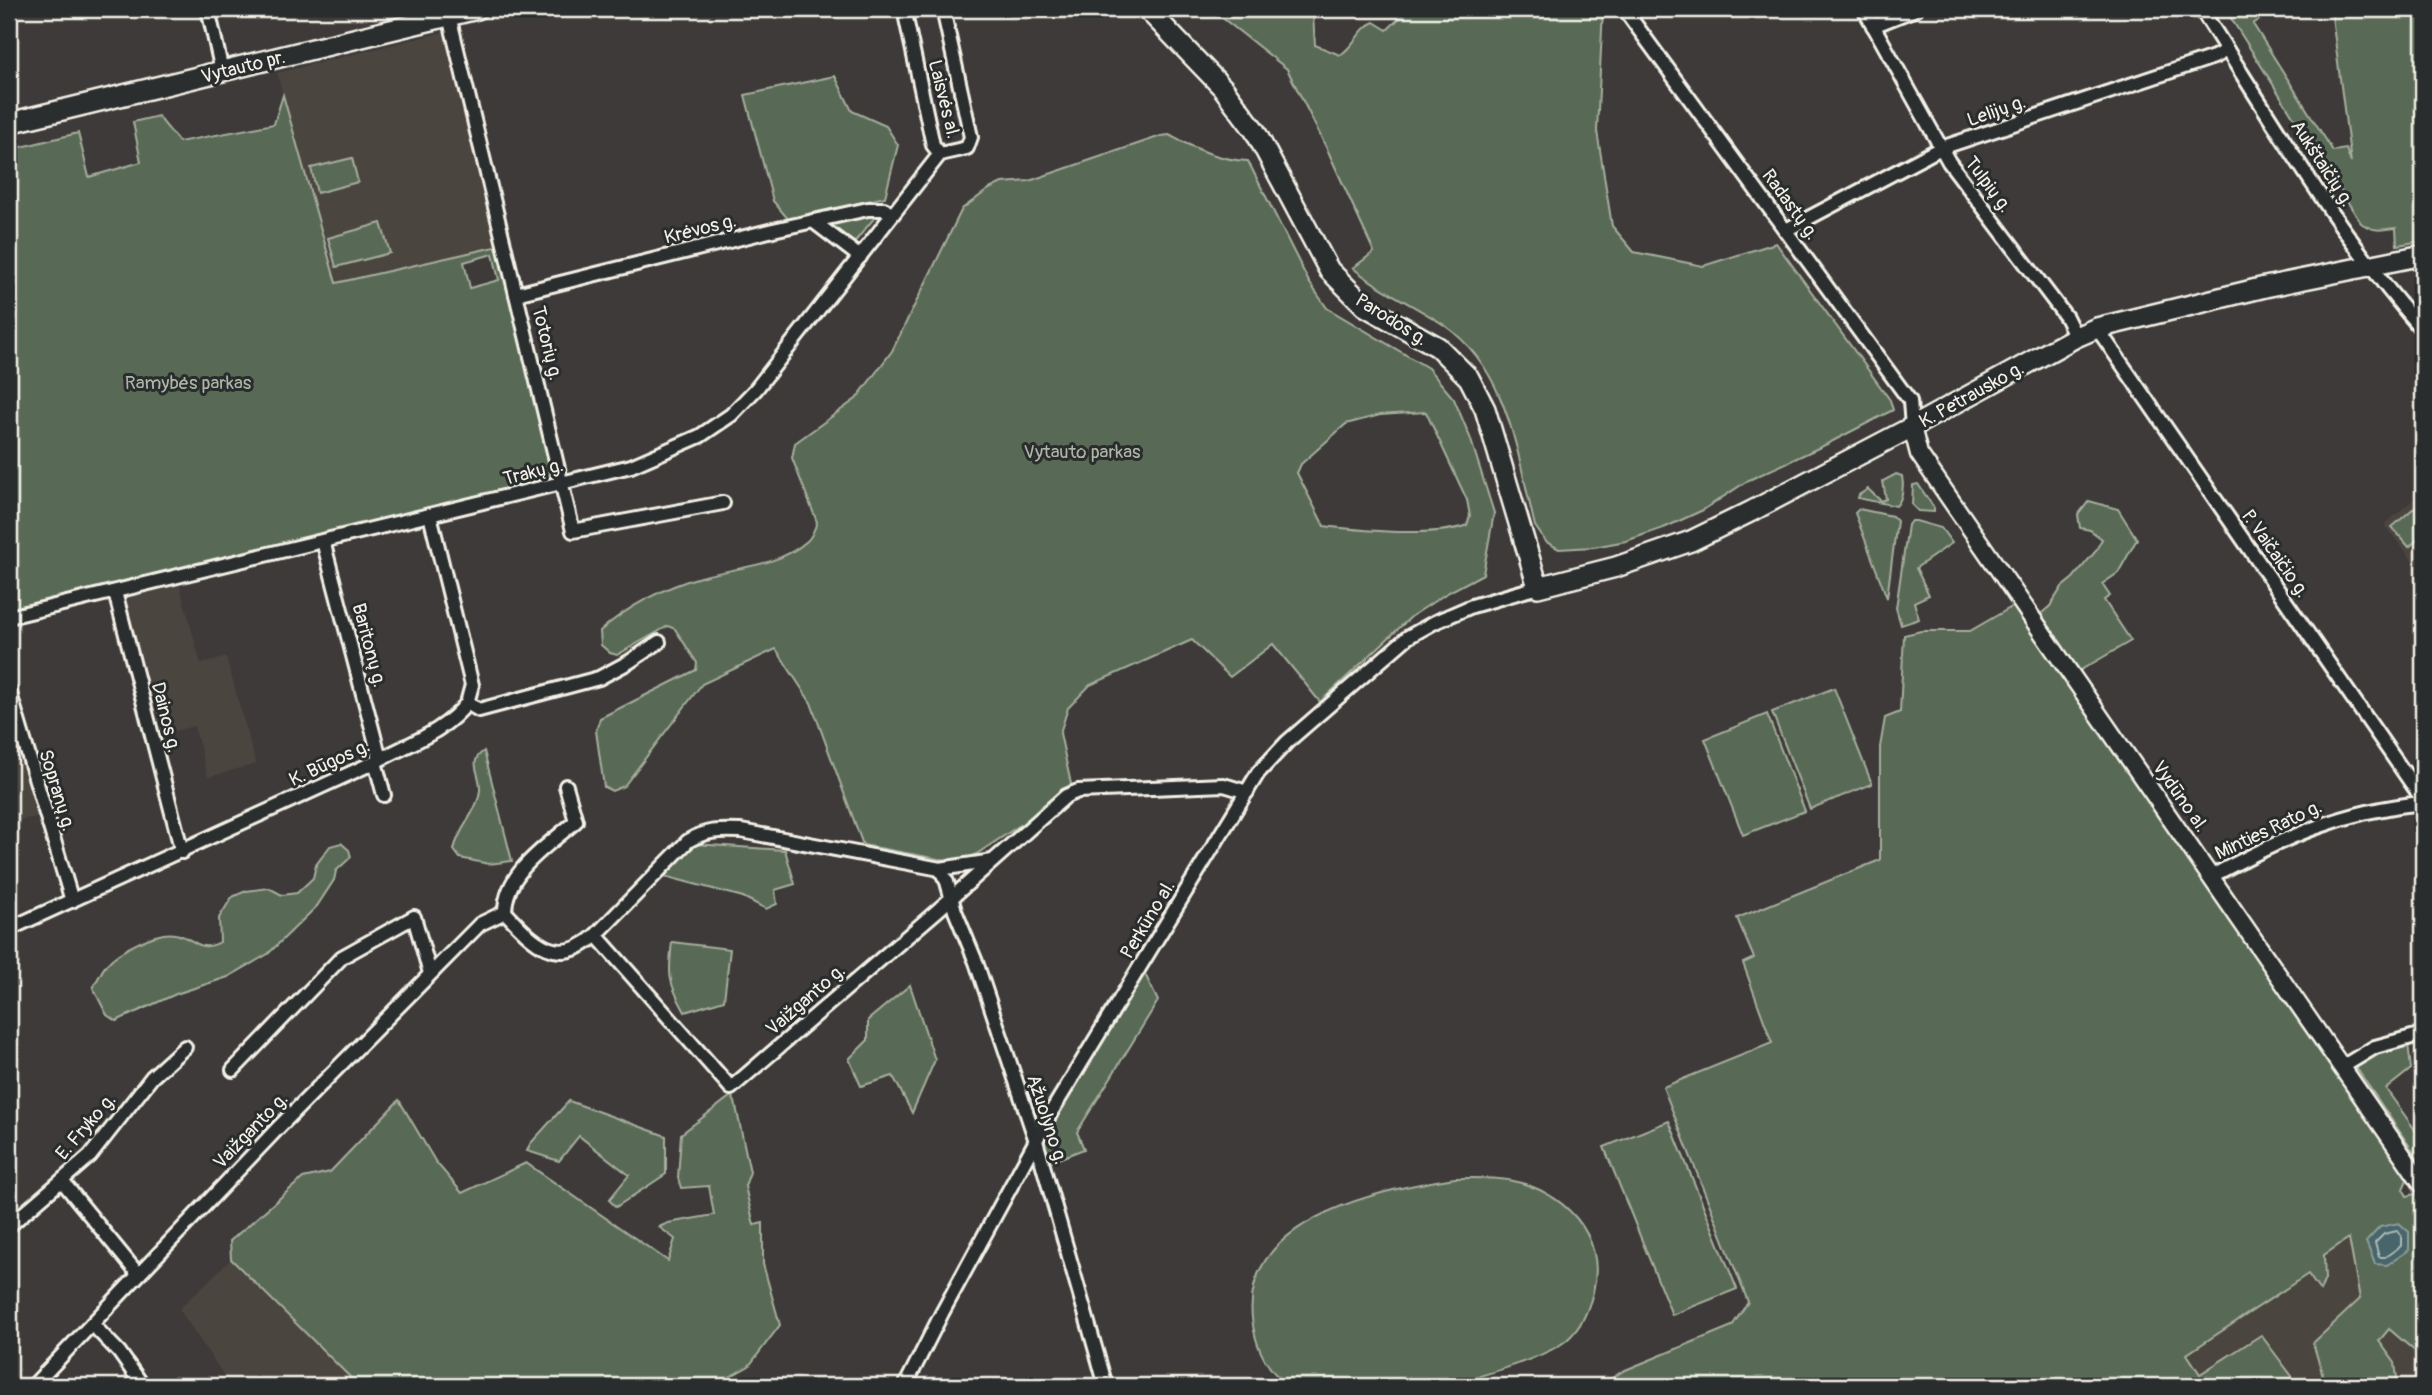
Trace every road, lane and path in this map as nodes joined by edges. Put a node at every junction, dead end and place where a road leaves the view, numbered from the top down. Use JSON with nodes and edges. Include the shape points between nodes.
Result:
{"nodes":[{"id":1,"x":208,"y":9,"type":"edge"},
{"id":2,"x":477,"y":9,"type":"edge"},
{"id":3,"x":904,"y":9,"type":"edge"},
{"id":4,"x":943,"y":9,"type":"edge"},
{"id":5,"x":1147,"y":9,"type":"edge"},
{"id":6,"x":1624,"y":9,"type":"edge"},
{"id":7,"x":1864,"y":9,"type":"edge"},
{"id":8,"x":1916,"y":9,"type":"edge"},
{"id":9,"x":2201,"y":9,"type":"edge"},
{"id":10,"x":449,"y":16,"type":"junction"},
{"id":11,"x":1873,"y":26,"type":"junction"},
{"id":12,"x":2227,"y":50,"type":"junction"},
{"id":13,"x":222,"y":71,"type":"junction"},
{"id":14,"x":9,"y":123,"type":"edge"},
{"id":15,"x":1941,"y":148,"type":"junction"},
{"id":16,"x":940,"y":154,"type":"junction"},
{"id":17,"x":892,"y":215,"type":"junction"},
{"id":18,"x":813,"y":221,"type":"junction"},
{"id":19,"x":1786,"y":230,"type":"junction"},
{"id":20,"x":2423,"y":255,"type":"edge"},
{"id":21,"x":860,"y":257,"type":"junction"},
{"id":22,"x":2369,"y":265,"type":"junction"},
{"id":23,"x":516,"y":294,"type":"junction"},
{"id":24,"x":2097,"y":328,"type":"junction"},
{"id":25,"x":2423,"y":331,"type":"edge"},
{"id":26,"x":2076,"y":337,"type":"junction"},
{"id":27,"x":1912,"y":427,"type":"junction"},
{"id":28,"x":562,"y":484,"type":"junction"},
{"id":29,"x":723,"y":503,"type":"dead end"},
{"id":30,"x":430,"y":515,"type":"junction"},
{"id":31,"x":323,"y":541,"type":"junction"},
{"id":32,"x":1538,"y":587,"type":"junction"},
{"id":33,"x":115,"y":592,"type":"junction"},
{"id":34,"x":9,"y":617,"type":"edge"},
{"id":35,"x":659,"y":642,"type":"dead end"},
{"id":36,"x":9,"y":690,"type":"edge"},
{"id":37,"x":467,"y":703,"type":"junction"},
{"id":38,"x":378,"y":761,"type":"junction"},
{"id":39,"x":566,"y":786,"type":"dead end"},
{"id":40,"x":1247,"y":792,"type":"junction"},
{"id":41,"x":384,"y":795,"type":"dead end"},
{"id":42,"x":2423,"y":802,"type":"edge"},
{"id":43,"x":182,"y":852,"type":"junction"},
{"id":44,"x":994,"y":861,"type":"junction"},
{"id":45,"x":940,"y":869,"type":"junction"},
{"id":46,"x":2211,"y":876,"type":"junction"},
{"id":47,"x":951,"y":899,"type":"junction"},
{"id":48,"x":72,"y":901,"type":"junction"},
{"id":49,"x":505,"y":912,"type":"junction"},
{"id":50,"x":9,"y":929,"type":"edge"},
{"id":51,"x":596,"y":935,"type":"junction"},
{"id":52,"x":430,"y":974,"type":"junction"},
{"id":53,"x":2423,"y":1034,"type":"edge"},
{"id":54,"x":185,"y":1047,"type":"dead end"},
{"id":55,"x":2342,"y":1067,"type":"junction"},
{"id":56,"x":233,"y":1070,"type":"dead end"},
{"id":57,"x":1036,"y":1141,"type":"junction"},
{"id":58,"x":62,"y":1181,"type":"junction"},
{"id":59,"x":2423,"y":1185,"type":"edge"},
{"id":60,"x":9,"y":1226,"type":"edge"},
{"id":61,"x":138,"y":1274,"type":"junction"},
{"id":62,"x":92,"y":1324,"type":"junction"},
{"id":63,"x":33,"y":1386,"type":"edge"},
{"id":64,"x":143,"y":1386,"type":"edge"},
{"id":65,"x":905,"y":1386,"type":"edge"},
{"id":66,"x":1107,"y":1386,"type":"edge"}],
"edges":[{"from":1,"to":13,"type":"street"},
{"from":2,"to":10,"type":"main road","name":"Vytauto pr."},
{"from":3,"to":16,"type":"street","name":"Laisvės al.","via":[[933,145]]},
{"from":4,"to":16,"type":"street","name":"Laisvės al.","via":[[971,136],[967,148]]},
{"from":5,"to":32,"type":"main road","name":"Parodos g.","via":[[1213,76],[1255,131],[1329,270],[1365,306],[1438,347],[1469,378],[1485,409]]},
{"from":6,"to":19,"type":"street","name":"Radastų g."},
{"from":7,"to":11,"type":"street","name":"Tulpių g."},
{"from":8,"to":11,"type":"street"},
{"from":9,"to":12,"type":"street","name":"Aukštaičių g."},
{"from":10,"to":13,"type":"main road","name":"Vytauto pr."},
{"from":10,"to":23,"type":"street","name":"Totorių g."},
{"from":11,"to":15,"type":"street","name":"Tulpių g."},
{"from":12,"to":15,"type":"street","name":"Lelijų g."},
{"from":12,"to":22,"type":"street","name":"Aukštaičių g."},
{"from":13,"to":14,"type":"main road","name":"Vytauto pr."},
{"from":15,"to":19,"type":"street","name":"Lelijų g."},
{"from":15,"to":26,"type":"street","name":"Tulpių g."},
{"from":16,"to":17,"type":"street","name":"Trakų g."},
{"from":17,"to":18,"type":"street","name":"Krėvos g.","via":[[884,209],[868,209]]},
{"from":17,"to":21,"type":"street","name":"Trakų g."},
{"from":18,"to":21,"type":"street"},
{"from":18,"to":23,"type":"street","name":"Krėvos g."},
{"from":19,"to":27,"type":"street","name":"Radastų g.","via":[[1910,401]]},
{"from":20,"to":22,"type":"main road","name":"K. Petrausko g."},
{"from":21,"to":28,"type":"street","name":"Trakų g.","via":[[731,415],[700,436],[631,466]]},
{"from":22,"to":24,"type":"main road","name":"K. Petrausko g."},
{"from":22,"to":25,"type":"street","name":"Aukštaičių g."},
{"from":23,"to":28,"type":"street","name":"Totorių g."},
{"from":24,"to":26,"type":"main road","name":"K. Petrausko g."},
{"from":24,"to":42,"type":"street","name":"P. Vaičaičio g."},
{"from":26,"to":27,"type":"main road","name":"K. Petrausko g."},
{"from":27,"to":32,"type":"main road","name":"K. Petrausko g.","via":[[1691,541]]},
{"from":27,"to":46,"type":"street","name":"Vydūno al.","via":[[1919,454]]},
{"from":28,"to":29,"type":"street","name":"Totorių g.","via":[[573,531]]},
{"from":28,"to":30,"type":"street","name":"Trakų g."},
{"from":30,"to":31,"type":"street","name":"Trakų g."},
{"from":30,"to":37,"type":"street","via":[[472,685]]},
{"from":31,"to":33,"type":"street","name":"Trakų g."},
{"from":31,"to":38,"type":"street","name":"Baritonų g."},
{"from":32,"to":40,"type":"street","name":"Perkūno al.","via":[[1472,606],[1408,636],[1280,748]]},
{"from":33,"to":34,"type":"street","name":"Trakų g."},
{"from":33,"to":43,"type":"street","name":"Dainos g."},
{"from":35,"to":37,"type":"street","via":[[613,671],[582,683],[479,710]]},
{"from":36,"to":48,"type":"street","name":"Sopranų g."},
{"from":37,"to":38,"type":"street","name":"K. Būgos g.","via":[[432,734]]},
{"from":38,"to":41,"type":"street","name":"Baritonų g."},
{"from":38,"to":43,"type":"street","name":"K. Būgos g."},
{"from":39,"to":49,"type":"street","via":[[576,821],[519,871],[508,890]]},
{"from":40,"to":44,"type":"street","name":"Vaižganto g.","via":[[1224,785],[1078,791],[1066,796]]},
{"from":40,"to":57,"type":"street","name":"Perkūno al."},
{"from":42,"to":46,"type":"street","name":"Minties Rato g.","via":[[2326,822]]},
{"from":43,"to":48,"type":"street","name":"K. Būgos g."},
{"from":44,"to":45,"type":"street"},
{"from":44,"to":47,"type":"street","name":"Vaižganto g."},
{"from":45,"to":47,"type":"street","name":"Ąžuolyno g."},
{"from":45,"to":51,"type":"street","via":[[741,831],[703,832],[688,841]]},
{"from":46,"to":55,"type":"street","name":"Vydūno al."},
{"from":47,"to":51,"type":"street","name":"Vaižganto g.","via":[[731,1088]]},
{"from":47,"to":57,"type":"street","name":"Ąžuolyno g."},
{"from":48,"to":50,"type":"street","name":"K. Būgos g."},
{"from":49,"to":51,"type":"street","via":[[525,933],[550,949],[578,949]]},
{"from":49,"to":52,"type":"street","name":"Vaižganto g.","via":[[480,924]]},
{"from":52,"to":56,"type":"street","via":[[414,917],[342,957]]},
{"from":52,"to":61,"type":"street","name":"Vaižganto g."},
{"from":53,"to":55,"type":"street","via":[[2375,1047]]},
{"from":54,"to":58,"type":"street","name":"E. Fryko g.","via":[[152,1077],[104,1139]]},
{"from":55,"to":59,"type":"street","name":"Vydūno al."},
{"from":57,"to":65,"type":"street","name":"Perkūno al."},
{"from":57,"to":66,"type":"street","name":"Ąžuolyno g."},
{"from":58,"to":60,"type":"street","name":"E. Fryko g."},
{"from":58,"to":61,"type":"street"},
{"from":61,"to":62,"type":"street","name":"Vaižganto g."},
{"from":62,"to":63,"type":"street","name":"Vaižganto g."},
{"from":62,"to":64,"type":"street"}]}
